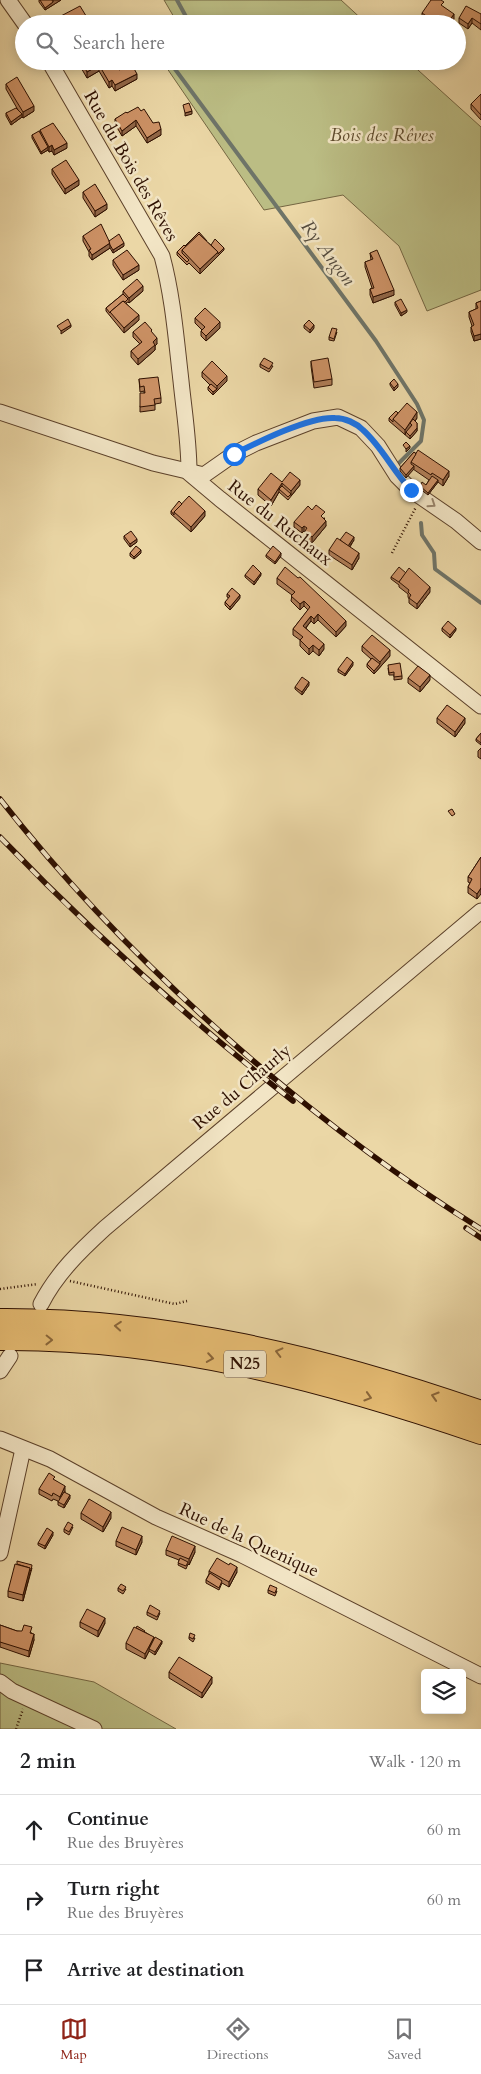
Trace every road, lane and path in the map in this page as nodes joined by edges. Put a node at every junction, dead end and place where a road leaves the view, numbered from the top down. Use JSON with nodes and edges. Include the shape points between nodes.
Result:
{"nodes":[{"id":1,"x":8,"y":0,"type":"edge"},
{"id":2,"x":19,"y":15,"type":"edge"},
{"id":3,"x":54,"y":70,"type":"edge"},
{"id":4,"x":0,"y":412,"type":"edge"},
{"id":5,"x":189,"y":472,"type":"junction"},
{"id":6,"x":422,"y":497,"type":"junction"},
{"id":7,"x":481,"y":542,"type":"edge"},
{"id":8,"x":392,"y":553,"type":"dead end"},
{"id":9,"x":481,"y":706,"type":"edge"},
{"id":10,"x":481,"y":911,"type":"edge"},
{"id":11,"x":51,"y":1284,"type":"junction"},
{"id":12,"x":0,"y":1289,"type":"edge"},
{"id":13,"x":187,"y":1301,"type":"dead end"},
{"id":14,"x":41,"y":1304,"type":"dead end"},
{"id":15,"x":0,"y":1320,"type":"edge"},
{"id":16,"x":5,"y":1347,"type":"edge"},
{"id":17,"x":0,"y":1372,"type":"edge"},
{"id":18,"x":481,"y":1412,"type":"edge"},
{"id":19,"x":481,"y":1433,"type":"edge"},
{"id":20,"x":0,"y":1439,"type":"edge"},
{"id":21,"x":23,"y":1449,"type":"junction"},
{"id":22,"x":0,"y":1553,"type":"edge"},
{"id":23,"x":481,"y":1676,"type":"edge"},
{"id":24,"x":0,"y":1682,"type":"edge"},
{"id":25,"x":27,"y":1698,"type":"junction"},
{"id":26,"x":16,"y":1729,"type":"edge"},
{"id":27,"x":94,"y":1729,"type":"edge"}],
"edges":[{"from":1,"to":2,"type":"street"},
{"from":3,"to":5,"type":"street","name":"Rue du Bois des Rêves","via":[[162,256],[175,326]]},
{"from":4,"to":5,"type":"street","name":"Rue du Ruchaux"},
{"from":5,"to":6,"type":"street","via":[[204,475],[256,442],[313,421],[338,418],[361,428],[378,446],[397,476]]},
{"from":5,"to":9,"type":"street","name":"Rue du Ruchaux"},
{"from":6,"to":7,"type":"street","one_way":true},
{"from":6,"to":8,"type":"path"},
{"from":10,"to":11,"type":"street","name":"Rue du Chaurly","via":[[104,1228]]},
{"from":11,"to":12,"type":"path"},
{"from":11,"to":13,"type":"path","via":[[65,1280],[175,1304]]},
{"from":11,"to":14,"type":"street","name":"Rue du Chaurly"},
{"from":18,"to":15,"type":"highway","number":"N25","one_way":true,"via":[[326,1364],[249,1345],[156,1329]]},
{"from":16,"to":17,"type":"street"},
{"from":16,"to":19,"type":"highway","number":"N25","one_way":true,"via":[[70,1340],[246,1364],[322,1383]]},
{"from":20,"to":21,"type":"street","name":"Rue de la Quenique"},
{"from":21,"to":22,"type":"street"},
{"from":21,"to":23,"type":"street","name":"Rue de la Quenique","via":[[50,1459],[156,1517],[242,1555]]},
{"from":24,"to":25,"type":"street"},
{"from":25,"to":26,"type":"path"},
{"from":25,"to":27,"type":"street"}]}
